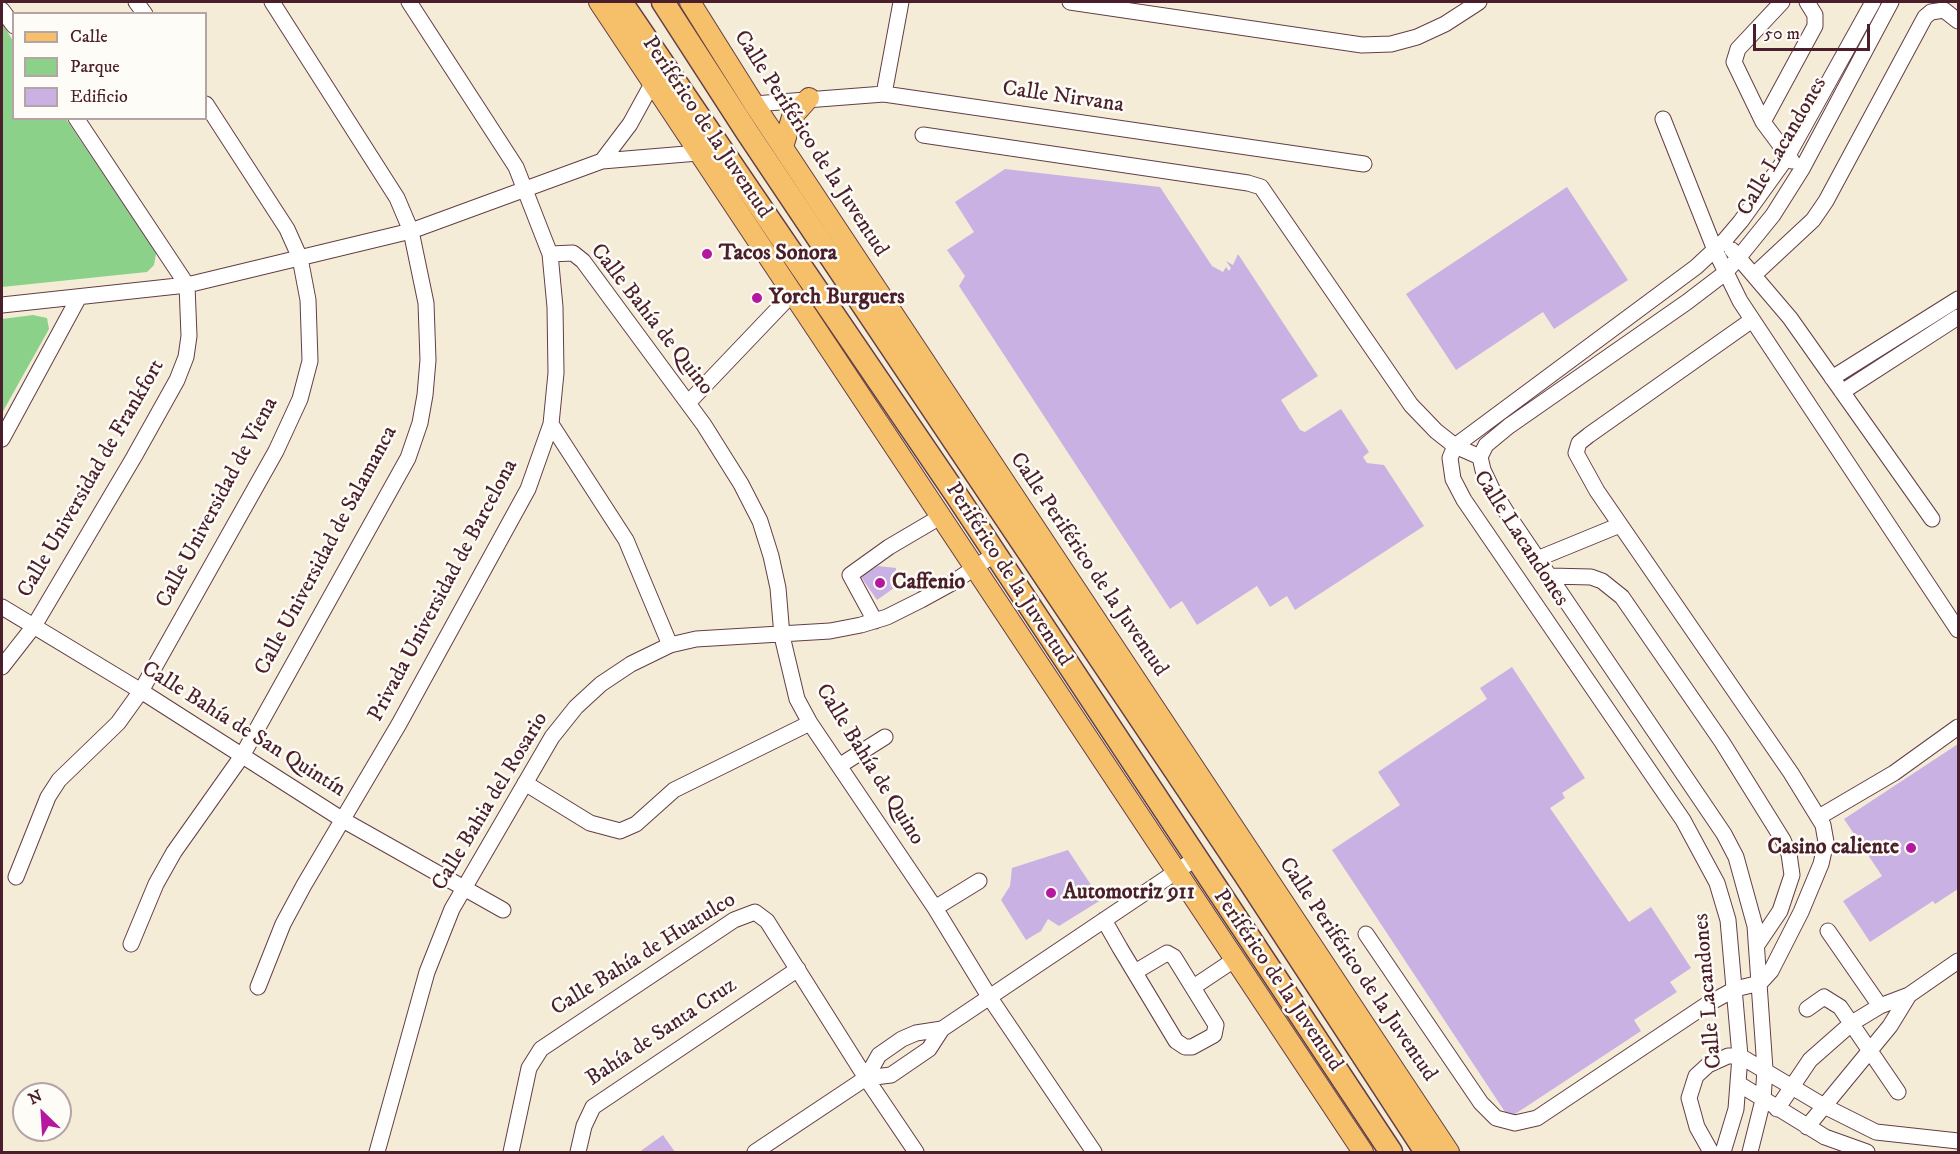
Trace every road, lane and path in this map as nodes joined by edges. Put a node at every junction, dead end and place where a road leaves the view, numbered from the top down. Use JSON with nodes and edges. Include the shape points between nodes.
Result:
{"nodes":[{"id":1,"x":272,"y":2,"type":"edge"},
{"id":2,"x":409,"y":2,"type":"edge"},
{"id":3,"x":599,"y":2,"type":"edge"},
{"id":4,"x":621,"y":2,"type":"edge"},
{"id":5,"x":663,"y":2,"type":"edge"},
{"id":6,"x":671,"y":2,"type":"edge"},
{"id":7,"x":690,"y":2,"type":"edge"},
{"id":8,"x":901,"y":2,"type":"edge"},
{"id":9,"x":1070,"y":2,"type":"edge"},
{"id":10,"x":1479,"y":2,"type":"edge"},
{"id":11,"x":1782,"y":2,"type":"edge"},
{"id":12,"x":1807,"y":2,"type":"edge"},
{"id":13,"x":1873,"y":2,"type":"edge"},
{"id":14,"x":1891,"y":2,"type":"edge"},
{"id":15,"x":2,"y":10,"type":"edge"},
{"id":16,"x":1959,"y":21,"type":"edge"},
{"id":17,"x":12,"y":24,"type":"edge"},
{"id":18,"x":691,"y":45,"type":"junction"},
{"id":19,"x":661,"y":77,"type":"junction"},
{"id":20,"x":884,"y":94,"type":"junction"},
{"id":21,"x":809,"y":98,"type":"junction"},
{"id":22,"x":754,"y":104,"type":"junction"},
{"id":23,"x":207,"y":106,"type":"edge"},
{"id":24,"x":1663,"y":119,"type":"dead end"},
{"id":25,"x":77,"y":120,"type":"edge"},
{"id":26,"x":1763,"y":122,"type":"junction"},
{"id":27,"x":922,"y":135,"type":"dead end"},
{"id":28,"x":783,"y":147,"type":"junction"},
{"id":29,"x":707,"y":148,"type":"junction"},
{"id":30,"x":1787,"y":157,"type":"junction"},
{"id":31,"x":602,"y":161,"type":"junction"},
{"id":32,"x":1364,"y":164,"type":"dead end"},
{"id":33,"x":1802,"y":169,"type":"junction"},
{"id":34,"x":526,"y":190,"type":"junction"},
{"id":35,"x":411,"y":231,"type":"junction"},
{"id":36,"x":1719,"y":245,"type":"junction"},
{"id":37,"x":550,"y":254,"type":"junction"},
{"id":38,"x":300,"y":258,"type":"junction"},
{"id":39,"x":1739,"y":258,"type":"junction"},
{"id":40,"x":1725,"y":273,"type":"junction"},
{"id":41,"x":1755,"y":274,"type":"junction"},
{"id":42,"x":187,"y":285,"type":"junction"},
{"id":43,"x":792,"y":294,"type":"junction"},
{"id":44,"x":79,"y":297,"type":"junction"},
{"id":45,"x":1959,"y":299,"type":"edge"},
{"id":46,"x":2,"y":305,"type":"edge"},
{"id":47,"x":1959,"y":317,"type":"edge"},
{"id":48,"x":1752,"y":320,"type":"junction"},
{"id":49,"x":1832,"y":378,"type":"junction"},
{"id":50,"x":1842,"y":392,"type":"junction"},
{"id":51,"x":688,"y":403,"type":"junction"},
{"id":52,"x":551,"y":424,"type":"junction"},
{"id":53,"x":2,"y":439,"type":"edge"},
{"id":54,"x":1455,"y":446,"type":"junction"},
{"id":55,"x":1480,"y":457,"type":"junction"},
{"id":56,"x":940,"y":517,"type":"junction"},
{"id":57,"x":1932,"y":519,"type":"dead end"},
{"id":58,"x":1620,"y":525,"type":"junction"},
{"id":59,"x":995,"y":554,"type":"junction"},
{"id":60,"x":1537,"y":559,"type":"junction"},
{"id":61,"x":974,"y":568,"type":"junction"},
{"id":62,"x":1550,"y":576,"type":"junction"},
{"id":63,"x":1565,"y":599,"type":"junction"},
{"id":64,"x":2,"y":607,"type":"edge"},
{"id":65,"x":1542,"y":614,"type":"junction"},
{"id":66,"x":875,"y":621,"type":"junction"},
{"id":67,"x":34,"y":626,"type":"junction"},
{"id":68,"x":1959,"y":630,"type":"edge"},
{"id":69,"x":782,"y":636,"type":"junction"},
{"id":70,"x":670,"y":645,"type":"junction"},
{"id":71,"x":1610,"y":665,"type":"junction"},
{"id":72,"x":2,"y":666,"type":"edge"},
{"id":73,"x":1589,"y":682,"type":"junction"},
{"id":74,"x":141,"y":691,"type":"junction"},
{"id":75,"x":810,"y":723,"type":"junction"},
{"id":76,"x":1959,"y":727,"type":"edge"},
{"id":77,"x":885,"y":737,"type":"dead end"},
{"id":78,"x":242,"y":756,"type":"junction"},
{"id":79,"x":839,"y":765,"type":"junction"},
{"id":80,"x":525,"y":783,"type":"junction"},
{"id":81,"x":1818,"y":817,"type":"junction"},
{"id":82,"x":343,"y":820,"type":"junction"},
{"id":83,"x":1195,"y":860,"type":"junction"},
{"id":84,"x":1176,"y":872,"type":"junction"},
{"id":85,"x":16,"y":877,"type":"dead end"},
{"id":86,"x":979,"y":881,"type":"dead end"},
{"id":87,"x":462,"y":889,"type":"junction"},
{"id":88,"x":935,"y":908,"type":"junction"},
{"id":89,"x":503,"y":910,"type":"dead end"},
{"id":90,"x":1104,"y":920,"type":"junction"},
{"id":91,"x":1828,"y":931,"type":"dead end"},
{"id":92,"x":1366,"y":934,"type":"dead end"},
{"id":93,"x":132,"y":944,"type":"dead end"},
{"id":94,"x":1757,"y":945,"type":"junction"},
{"id":95,"x":1233,"y":960,"type":"junction"},
{"id":96,"x":1959,"y":961,"type":"edge"},
{"id":97,"x":798,"y":969,"type":"junction"},
{"id":98,"x":1135,"y":972,"type":"junction"},
{"id":99,"x":1760,"y":983,"type":"junction"},
{"id":100,"x":1195,"y":986,"type":"junction"},
{"id":101,"x":258,"y":987,"type":"dead end"},
{"id":102,"x":1735,"y":989,"type":"junction"},
{"id":103,"x":1908,"y":995,"type":"junction"},
{"id":104,"x":990,"y":998,"type":"junction"},
{"id":105,"x":1880,"y":1006,"type":"junction"},
{"id":106,"x":1807,"y":1009,"type":"dead end"},
{"id":107,"x":1852,"y":1023,"type":"junction"},
{"id":108,"x":942,"y":1029,"type":"junction"},
{"id":109,"x":1872,"y":1050,"type":"junction"},
{"id":110,"x":1740,"y":1056,"type":"junction"},
{"id":111,"x":1765,"y":1069,"type":"junction"},
{"id":112,"x":866,"y":1078,"type":"junction"},
{"id":113,"x":1739,"y":1084,"type":"junction"},
{"id":114,"x":1790,"y":1086,"type":"junction"},
{"id":115,"x":1898,"y":1092,"type":"dead end"},
{"id":116,"x":1762,"y":1100,"type":"junction"},
{"id":117,"x":1824,"y":1106,"type":"junction"},
{"id":118,"x":1777,"y":1109,"type":"junction"},
{"id":119,"x":1862,"y":1124,"type":"junction"},
{"id":120,"x":1807,"y":1127,"type":"junction"},
{"id":121,"x":1959,"y":1141,"type":"edge"},
{"id":122,"x":1847,"y":1150,"type":"edge"},
{"id":123,"x":760,"y":1151,"type":"edge"},
{"id":124,"x":377,"y":1152,"type":"edge"},
{"id":125,"x":511,"y":1152,"type":"edge"},
{"id":126,"x":578,"y":1152,"type":"edge"},
{"id":127,"x":916,"y":1152,"type":"edge"},
{"id":128,"x":1094,"y":1152,"type":"edge"},
{"id":129,"x":1362,"y":1152,"type":"edge"},
{"id":130,"x":1391,"y":1152,"type":"edge"},
{"id":131,"x":1426,"y":1152,"type":"edge"},
{"id":132,"x":1449,"y":1152,"type":"edge"},
{"id":133,"x":1711,"y":1152,"type":"edge"},
{"id":134,"x":1723,"y":1152,"type":"edge"},
{"id":135,"x":1750,"y":1152,"type":"edge"},
{"id":136,"x":1868,"y":1152,"type":"edge"}],
"edges":[{"from":1,"to":35,"type":"street","name":"Calle Universidad de Salamanca","via":[[397,198]]},
{"from":2,"to":34,"type":"street","name":"Privada Universidad de Barcelona","via":[[516,167]]},
{"from":3,"to":19,"type":"main road"},
{"from":4,"to":19,"type":"highway","name":"Periférico de la Juventud"},
{"from":5,"to":18,"type":"highway","name":"Periférico de la Juventud"},
{"from":6,"to":18,"type":"highway"},
{"from":7,"to":22,"type":"main road","name":"Calle Periférico de la Juventud"},
{"from":8,"to":20,"type":"street"},
{"from":9,"to":10,"type":"street","via":[[1362,45],[1391,44],[1417,37]]},
{"from":11,"to":26,"type":"street","via":[[1735,56],[1735,69]]},
{"from":12,"to":26,"type":"street","via":[[1815,15],[1815,26]]},
{"from":13,"to":30,"type":"street","name":"Calle Lacandones"},
{"from":14,"to":33,"type":"street","name":"Calle Lacandones"},
{"from":15,"to":17,"type":"street"},
{"from":16,"to":41,"type":"street","via":[[1944,10],[1937,10],[1918,25],[1826,201],[1813,220]]},
{"from":18,"to":131,"type":"highway","name":"Periférico de la Juventud"},
{"from":19,"to":29,"type":"highway","name":"Periférico de la Juventud"},
{"from":19,"to":31,"type":"street"},
{"from":20,"to":21,"type":"street","name":"Calle Nirvana"},
{"from":20,"to":32,"type":"street","name":"Calle Nirvana"},
{"from":21,"to":22,"type":"street","name":"Calle Nirvana"},
{"from":21,"to":28,"type":"main road","via":[[792,117]]},
{"from":22,"to":28,"type":"main road","name":"Calle Periférico de la Juventud"},
{"from":23,"to":38,"type":"street","name":"Calle Universidad de Viena","via":[[286,229]]},
{"from":24,"to":36,"type":"street"},
{"from":25,"to":42,"type":"street"},
{"from":26,"to":30,"type":"street"},
{"from":27,"to":54,"type":"street","via":[[1261,187],[1411,405]]},
{"from":28,"to":132,"type":"main road","name":"Calle Periférico de la Juventud"},
{"from":29,"to":31,"type":"street"},
{"from":29,"to":43,"type":"main road"},
{"from":29,"to":59,"type":"highway","name":"Periférico de la Juventud"},
{"from":30,"to":33,"type":"street"},
{"from":30,"to":36,"type":"street","name":"Calle Lacandones"},
{"from":31,"to":34,"type":"street"},
{"from":33,"to":39,"type":"street","name":"Calle Lacandones"},
{"from":34,"to":35,"type":"street"},
{"from":34,"to":37,"type":"street","name":"Privada Universidad de Barcelona"},
{"from":35,"to":38,"type":"street"},
{"from":35,"to":78,"type":"street","name":"Calle Universidad de Salamanca","via":[[426,303],[428,360],[420,423],[408,458]]},
{"from":36,"to":39,"type":"street"},
{"from":36,"to":40,"type":"street"},
{"from":36,"to":54,"type":"street","name":"Calle Lacandones","via":[[1689,273]]},
{"from":37,"to":51,"type":"street","name":"Calle Bahía de Quino","via":[[566,251],[579,257]]},
{"from":37,"to":52,"type":"street","name":"Privada Universidad de Barcelona","via":[[556,362]]},
{"from":38,"to":42,"type":"street"},
{"from":38,"to":74,"type":"street","name":"Calle Universidad de Viena","via":[[311,334],[310,361],[300,399],[276,451]]},
{"from":39,"to":40,"type":"street","name":"Calle Lacandones"},
{"from":39,"to":41,"type":"street"},
{"from":40,"to":48,"type":"street"},
{"from":40,"to":55,"type":"street","name":"Calle Lacandones","via":[[1494,437]]},
{"from":41,"to":49,"type":"street"},
{"from":42,"to":44,"type":"street"},
{"from":42,"to":67,"type":"street","name":"Calle Universidad de Frankfort","via":[[189,336],[177,380]]},
{"from":43,"to":51,"type":"street"},
{"from":43,"to":56,"type":"main road"},
{"from":44,"to":46,"type":"street"},
{"from":44,"to":53,"type":"street"},
{"from":45,"to":49,"type":"street"},
{"from":47,"to":50,"type":"street"},
{"from":48,"to":58,"type":"street","via":[[1580,443],[1576,453],[1581,465]]},
{"from":48,"to":68,"type":"street"},
{"from":49,"to":50,"type":"street"},
{"from":50,"to":57,"type":"street"},
{"from":51,"to":69,"type":"street","name":"Calle Bahía de Quino","via":[[741,484],[760,521],[778,588]]},
{"from":52,"to":70,"type":"street","via":[[626,540]]},
{"from":52,"to":82,"type":"street","name":"Privada Universidad de Barcelona","via":[[528,489]]},
{"from":54,"to":55,"type":"street"},
{"from":54,"to":65,"type":"street","name":"Calle Lacandones","via":[[1450,458],[1453,479],[1489,540]]},
{"from":55,"to":60,"type":"street","name":"Calle Lacandones","via":[[1492,489]]},
{"from":56,"to":61,"type":"main road"},
{"from":56,"to":66,"type":"street","via":[[850,575]]},
{"from":58,"to":60,"type":"street"},
{"from":58,"to":81,"type":"street"},
{"from":59,"to":61,"type":"street","name":"Calle Bahia del Rosario"},
{"from":59,"to":83,"type":"highway","name":"Periférico de la Juventud"},
{"from":60,"to":62,"type":"street","name":"Calle Lacandones"},
{"from":61,"to":66,"type":"street","name":"Calle Bahia del Rosario","via":[[921,600]]},
{"from":61,"to":84,"type":"main road"},
{"from":62,"to":63,"type":"street","name":"Calle Lacandones"},
{"from":62,"to":94,"type":"street","via":[[1591,577],[1622,597],[1773,822],[1789,854],[1792,875],[1780,910]]},
{"from":63,"to":65,"type":"street"},
{"from":63,"to":71,"type":"street","name":"Calle Lacandones"},
{"from":64,"to":67,"type":"street","name":"Calle Bahía de San Quintín"},
{"from":65,"to":73,"type":"street","name":"Calle Lacandones"},
{"from":66,"to":69,"type":"street","name":"Calle Bahia del Rosario"},
{"from":67,"to":72,"type":"street","name":"Calle Universidad de Frankfort"},
{"from":67,"to":74,"type":"street","name":"Calle Bahía de San Quintín"},
{"from":69,"to":70,"type":"street","name":"Calle Bahia del Rosario","via":[[705,638]]},
{"from":69,"to":75,"type":"street","name":"Calle Bahía de Quino","via":[[797,699]]},
{"from":70,"to":80,"type":"street","name":"Calle Bahia del Rosario","via":[[631,664],[576,706]]},
{"from":71,"to":73,"type":"street"},
{"from":71,"to":94,"type":"street","name":"Calle Lacandones","via":[[1728,842],[1750,902]]},
{"from":73,"to":102,"type":"street","name":"Calle Lacandones","via":[[1683,820],[1708,864],[1728,920]]},
{"from":74,"to":78,"type":"street","name":"Calle Bahía de San Quintín"},
{"from":74,"to":85,"type":"street","name":"Calle Universidad de Viena","via":[[118,723],[59,780],[48,797]]},
{"from":75,"to":79,"type":"street","name":"Calle Bahía de Quino"},
{"from":75,"to":80,"type":"street","via":[[674,790],[636,824],[620,831],[590,823]]},
{"from":76,"to":81,"type":"street","via":[[1894,773]]},
{"from":77,"to":79,"type":"street"},
{"from":78,"to":82,"type":"street","name":"Calle Bahía de San Quintín"},
{"from":78,"to":93,"type":"street","name":"Calle Universidad de Salamanca","via":[[185,832],[156,884]]},
{"from":79,"to":88,"type":"street","name":"Calle Bahía de Quino"},
{"from":80,"to":87,"type":"street","name":"Calle Bahia del Rosario"},
{"from":81,"to":99,"type":"street","via":[[1826,836],[1821,864],[1784,948]]},
{"from":82,"to":87,"type":"street","name":"Calle Bahía de San Quintín"},
{"from":82,"to":101,"type":"street","name":"Privada Universidad de Barcelona","via":[[283,924]]},
{"from":83,"to":84,"type":"street"},
{"from":83,"to":130,"type":"highway","name":"Periférico de la Juventud"},
{"from":84,"to":90,"type":"street"},
{"from":84,"to":95,"type":"main road"},
{"from":86,"to":88,"type":"street"},
{"from":87,"to":89,"type":"street","name":"Calle Bahía de San Quintín"},
{"from":87,"to":124,"type":"street","name":"Calle Bahia del Rosario","via":[[428,972]]},
{"from":88,"to":104,"type":"street","name":"Calle Bahía de Quino"},
{"from":90,"to":98,"type":"street"},
{"from":90,"to":104,"type":"street"},
{"from":91,"to":105,"type":"street"},
{"from":92,"to":102,"type":"street","via":[[1481,1103],[1496,1118],[1515,1124],[1537,1118]]},
{"from":94,"to":99,"type":"street","name":"Calle Lacandones"},
{"from":95,"to":100,"type":"street"},
{"from":95,"to":129,"type":"main road"},
{"from":96,"to":103,"type":"street"},
{"from":97,"to":112,"type":"street","name":"Calle Bahía de Huatulco"},
{"from":97,"to":125,"type":"street","name":"Calle Bahía de Huatulco","via":[[761,916],[750,913],[734,920],[541,1049],[529,1068]]},
{"from":97,"to":126,"type":"street","name":"Bahía de Santa Cruz","via":[[593,1107]]},
{"from":98,"to":100,"type":"street","via":[[1167,953]]},
{"from":98,"to":100,"type":"street","via":[[1176,1041],[1185,1047],[1202,1043],[1216,1031]]},
{"from":99,"to":102,"type":"street"},
{"from":99,"to":111,"type":"street","name":"Calle Lacandones"},
{"from":102,"to":110,"type":"street","name":"Calle Lacandones"},
{"from":103,"to":105,"type":"street"},
{"from":103,"to":109,"type":"street"},
{"from":104,"to":108,"type":"street"},
{"from":104,"to":128,"type":"street","name":"Calle Bahía de Quino"},
{"from":105,"to":107,"type":"street"},
{"from":106,"to":107,"type":"street","via":[[1819,998],[1828,998]]},
{"from":107,"to":109,"type":"street"},
{"from":107,"to":114,"type":"street","via":[[1820,1049]]},
{"from":108,"to":112,"type":"street","via":[[929,1049],[891,1075]]},
{"from":108,"to":112,"type":"street","via":[[902,1039],[879,1055]]},
{"from":109,"to":115,"type":"street"},
{"from":109,"to":117,"type":"street"},
{"from":110,"to":111,"type":"street"},
{"from":110,"to":113,"type":"street","name":"Calle Lacandones"},
{"from":110,"to":133,"type":"street","via":[[1728,1056],[1708,1065],[1691,1085],[1690,1110]]},
{"from":111,"to":114,"type":"street"},
{"from":111,"to":116,"type":"street","name":"Calle Lacandones"},
{"from":112,"to":123,"type":"street"},
{"from":112,"to":127,"type":"street","name":"Calle Bahía de Huatulco"},
{"from":113,"to":116,"type":"street"},
{"from":113,"to":134,"type":"street","name":"Calle Lacandones"},
{"from":114,"to":117,"type":"street"},
{"from":114,"to":118,"type":"street"},
{"from":116,"to":118,"type":"street"},
{"from":116,"to":135,"type":"street","name":"Calle Lacandones"},
{"from":117,"to":119,"type":"street"},
{"from":117,"to":120,"type":"street"},
{"from":118,"to":120,"type":"street"},
{"from":119,"to":121,"type":"street","via":[[1876,1132],[1898,1136]]},
{"from":119,"to":122,"type":"street"},
{"from":120,"to":122,"type":"street"},
{"from":122,"to":136,"type":"street"}]}
